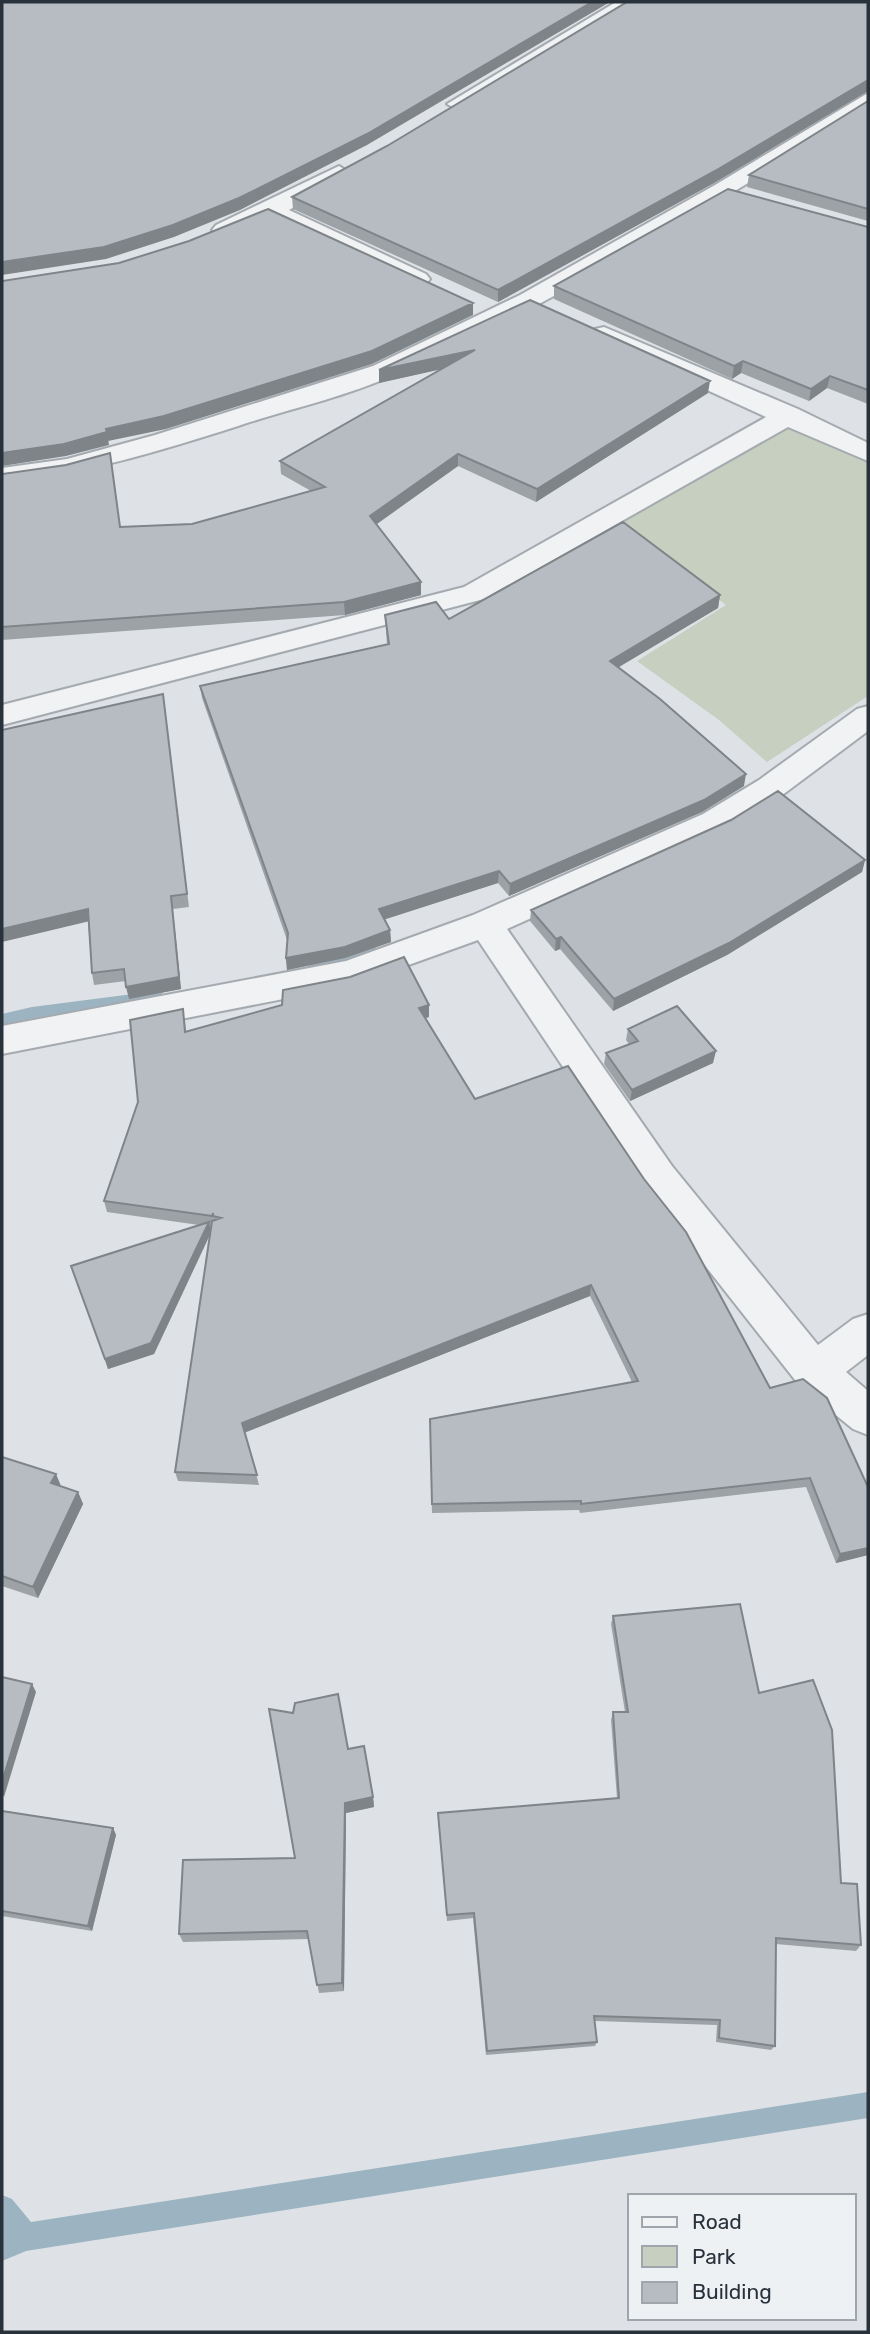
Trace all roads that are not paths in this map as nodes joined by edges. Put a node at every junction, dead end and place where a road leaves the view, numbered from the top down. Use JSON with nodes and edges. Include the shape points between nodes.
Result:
{"nodes":[{"id":1,"x":629,"y":2,"type":"edge"},
{"id":2,"x":868,"y":99,"type":"edge"},
{"id":3,"x":440,"y":115,"type":"edge"},
{"id":4,"x":356,"y":163,"type":"edge"},
{"id":5,"x":723,"y":190,"type":"junction"},
{"id":6,"x":750,"y":197,"type":"edge"},
{"id":7,"x":271,"y":210,"type":"junction"},
{"id":8,"x":198,"y":240,"type":"edge"},
{"id":9,"x":442,"y":289,"type":"edge"},
{"id":10,"x":529,"y":300,"type":"junction"},
{"id":11,"x":554,"y":311,"type":"edge"},
{"id":12,"x":579,"y":322,"type":"edge"},
{"id":13,"x":789,"y":415,"type":"junction"},
{"id":14,"x":868,"y":453,"type":"edge"},
{"id":15,"x":2,"y":476,"type":"edge"},
{"id":16,"x":2,"y":715,"type":"edge"},
{"id":17,"x":868,"y":716,"type":"edge"},
{"id":18,"x":485,"y":925,"type":"junction"},
{"id":19,"x":2,"y":1040,"type":"edge"},
{"id":20,"x":868,"y":1332,"type":"edge"},
{"id":21,"x":814,"y":1372,"type":"junction"},
{"id":22,"x":868,"y":1416,"type":"edge"}],
"edges":[{"from":1,"to":3,"type":"street"},
{"from":2,"to":5,"type":"street"},
{"from":4,"to":7,"type":"street"},
{"from":5,"to":6,"type":"street"},
{"from":5,"to":10,"type":"street"},
{"from":7,"to":8,"type":"street"},
{"from":7,"to":9,"type":"street"},
{"from":10,"to":11,"type":"street"},
{"from":10,"to":15,"type":"street","via":[[486,309],[369,375],[164,441],[68,467]]},
{"from":12,"to":13,"type":"street"},
{"from":13,"to":14,"type":"street"},
{"from":13,"to":16,"type":"street","via":[[474,593]]},
{"from":17,"to":18,"type":"street","via":[[715,822]]},
{"from":18,"to":19,"type":"street","via":[[350,973]]},
{"from":18,"to":21,"type":"street","via":[[658,1177]]},
{"from":20,"to":21,"type":"street"},
{"from":21,"to":22,"type":"street"}]}
